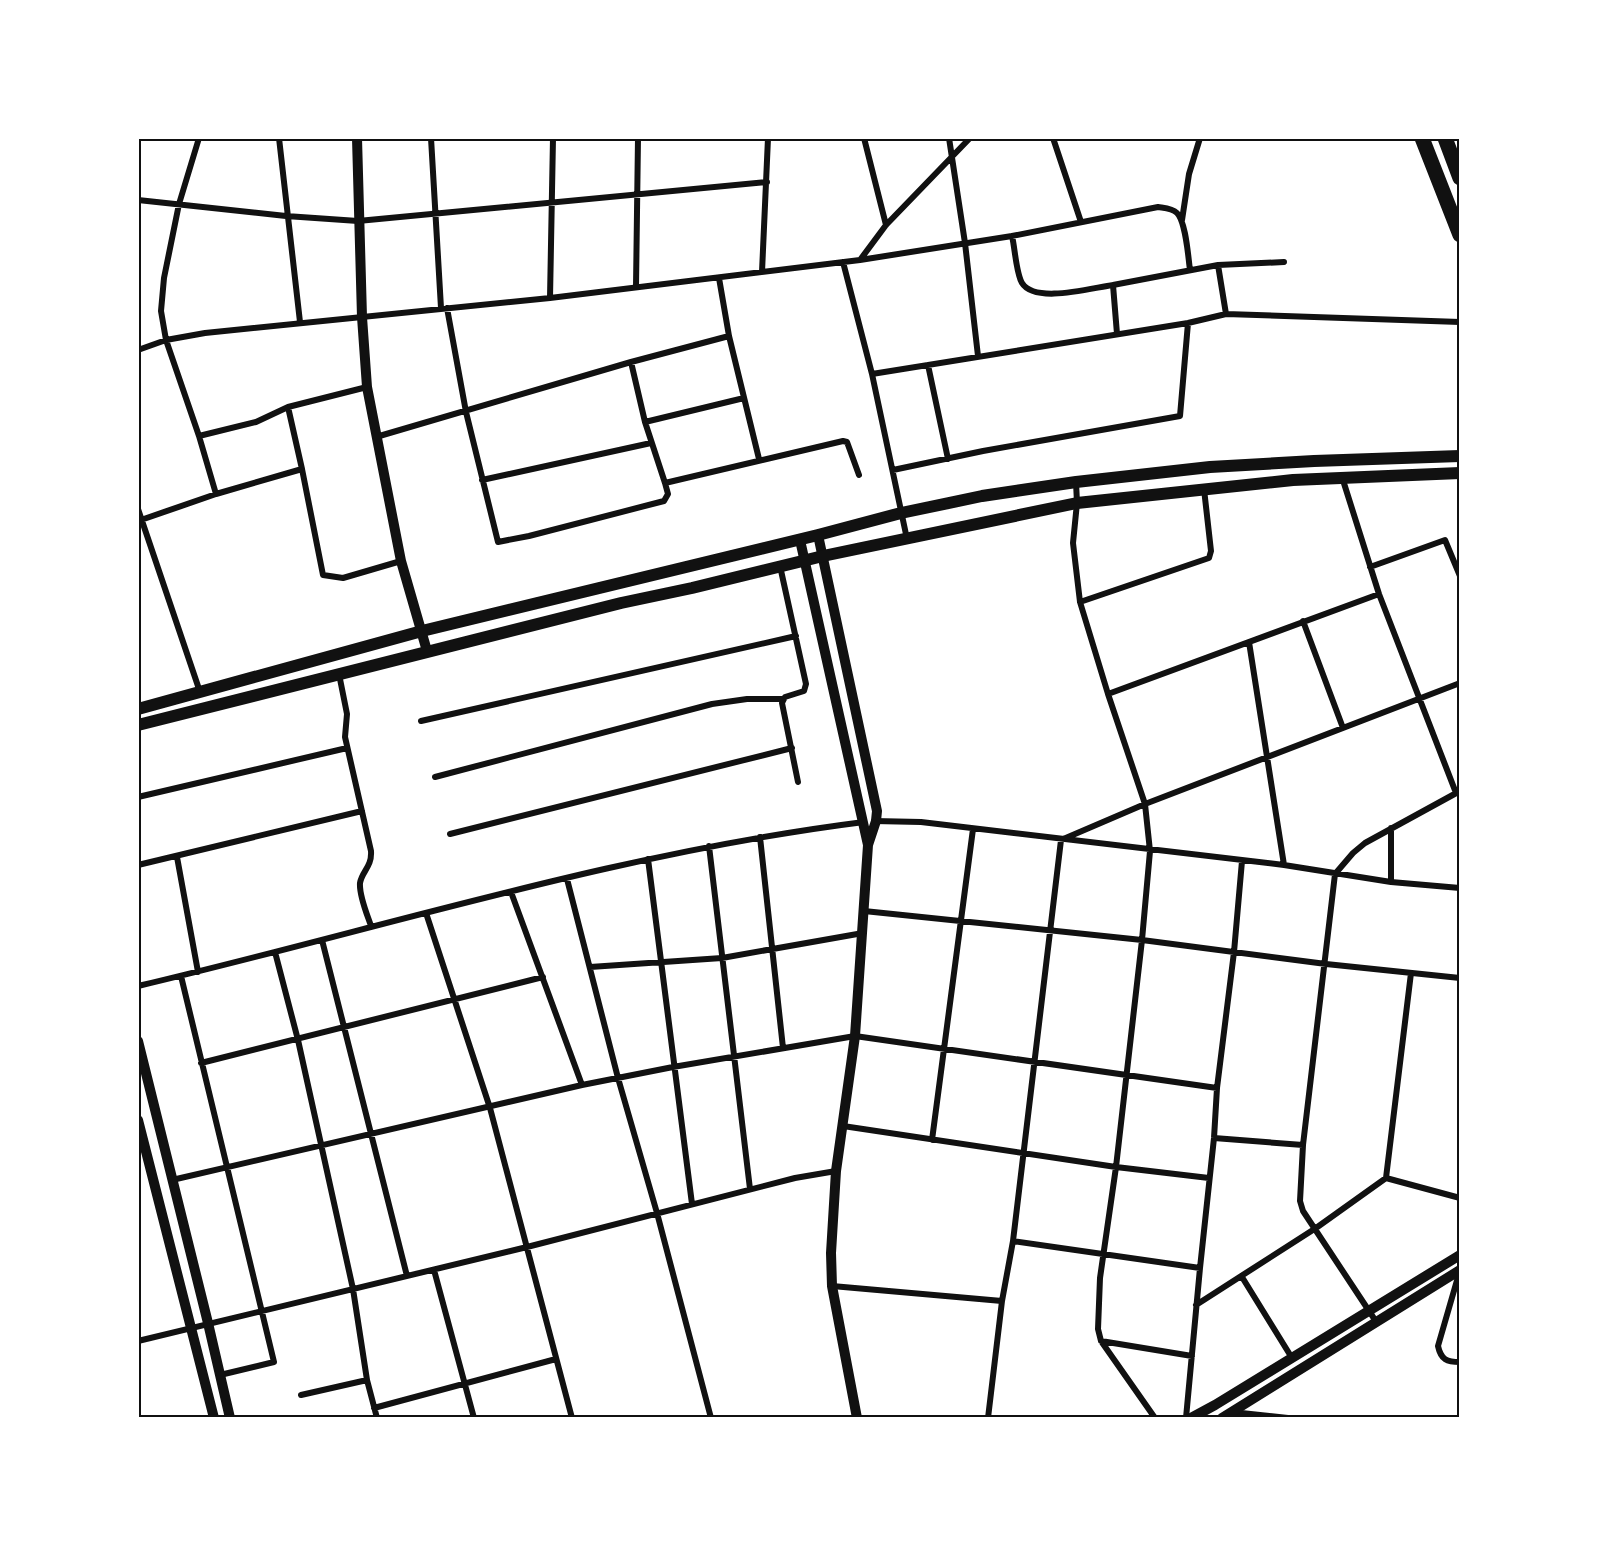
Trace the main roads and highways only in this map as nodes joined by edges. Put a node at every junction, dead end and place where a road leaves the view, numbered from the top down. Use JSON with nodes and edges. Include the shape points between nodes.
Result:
{"nodes":[{"id":1,"x":1422,"y":138,"type":"edge"},
{"id":2,"x":1445,"y":138,"type":"edge"},
{"id":3,"x":1460,"y":178,"type":"edge"},
{"id":4,"x":1460,"y":234,"type":"edge"},
{"id":5,"x":1460,"y":456,"type":"edge"},
{"id":6,"x":1460,"y":473,"type":"edge"},
{"id":7,"x":138,"y":709,"type":"edge"},
{"id":8,"x":138,"y":725,"type":"edge"}],
"edges":[{"from":1,"to":4,"type":"main road"},
{"from":2,"to":3,"type":"main road"},
{"from":5,"to":7,"type":"main road","via":[[1210,467],[982,496],[423,632]]},
{"from":6,"to":8,"type":"main road","via":[[1342,477],[1077,503],[621,603]]}]}
